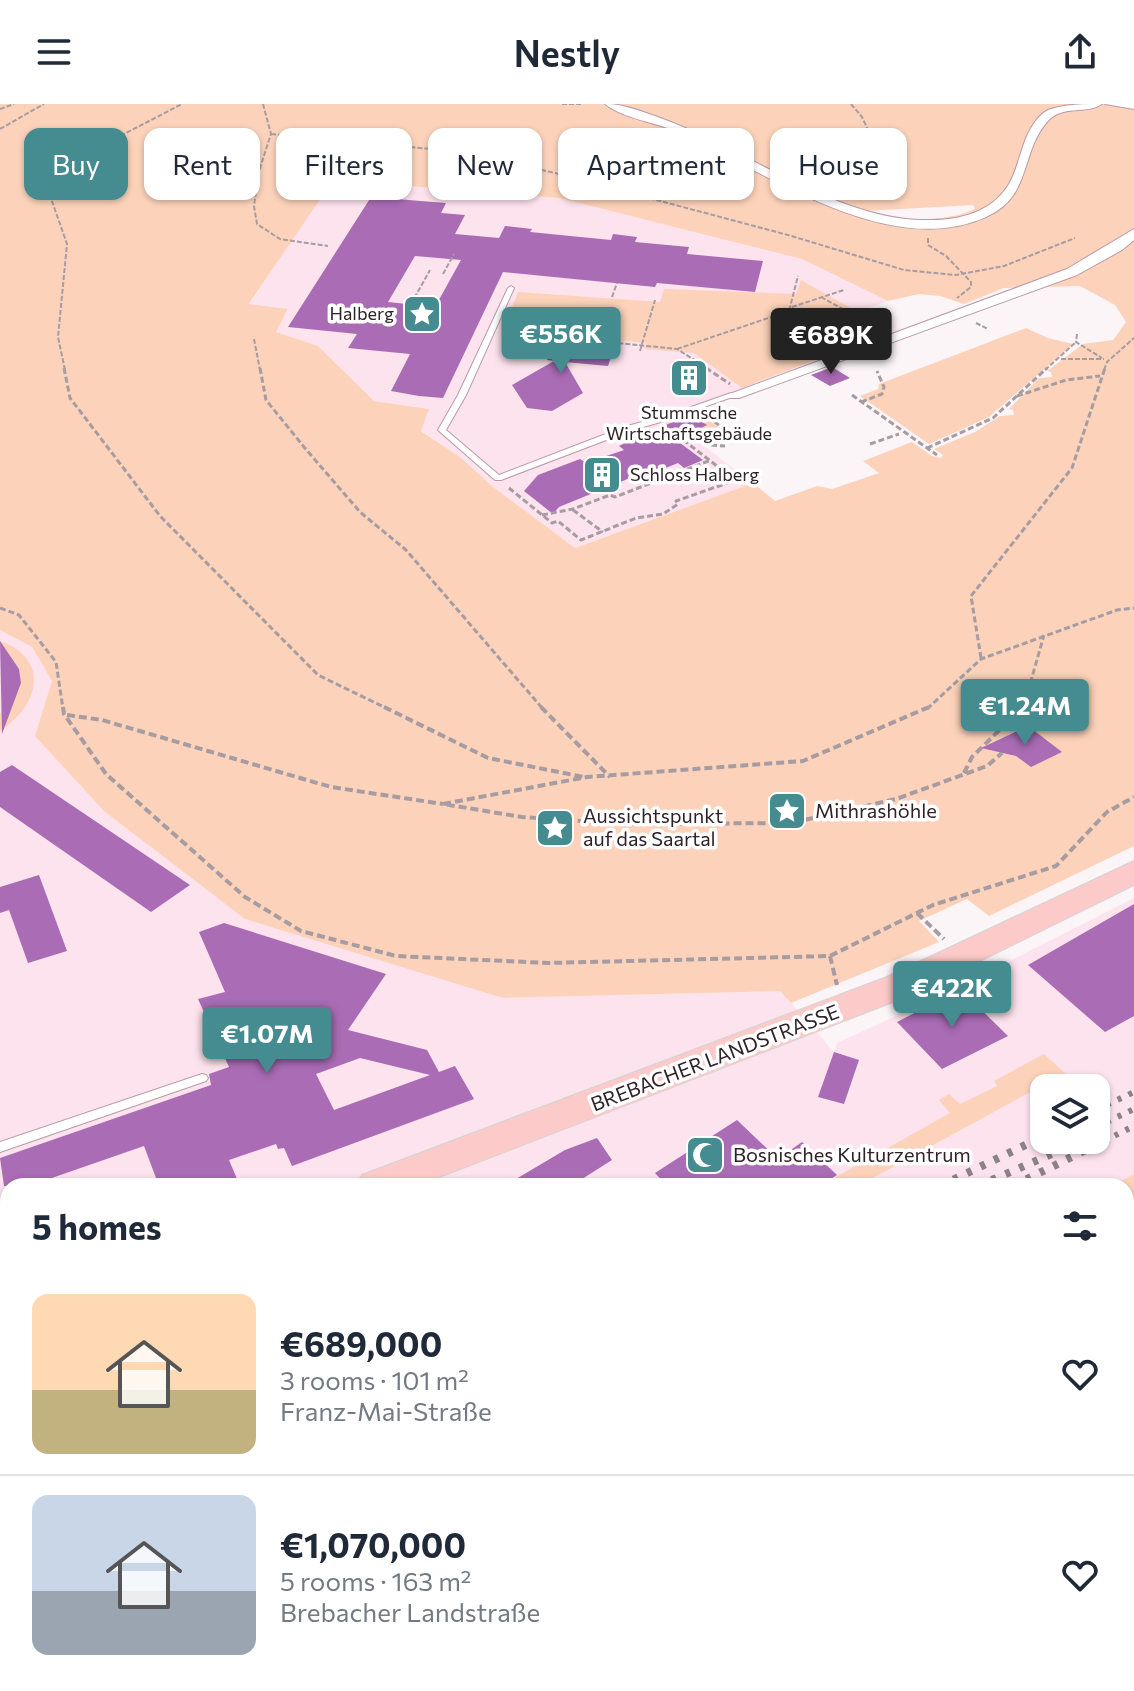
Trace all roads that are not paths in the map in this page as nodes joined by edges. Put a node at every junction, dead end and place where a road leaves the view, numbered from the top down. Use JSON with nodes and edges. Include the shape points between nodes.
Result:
{"nodes":[{"id":1,"x":610,"y":104,"type":"edge"},
{"id":2,"x":1097,"y":104,"type":"edge"},
{"id":3,"x":1110,"y":104,"type":"edge"},
{"id":4,"x":1134,"y":106,"type":"edge"},
{"id":5,"x":1134,"y":233,"type":"edge"},
{"id":6,"x":511,"y":288,"type":"dead end"},
{"id":7,"x":738,"y":393,"type":"joint"},
{"id":8,"x":681,"y":412,"type":"dead end"},
{"id":9,"x":671,"y":416,"type":"dead end"},
{"id":10,"x":1134,"y":872,"type":"edge"},
{"id":11,"x":202,"y":1078,"type":"dead end"},
{"id":12,"x":0,"y":1147,"type":"edge"},
{"id":13,"x":396,"y":1178,"type":"edge"}],
"edges":[{"from":1,"to":2,"type":"street","via":[[680,129],[844,209],[918,223],[975,217],[1000,205],[1015,185],[1041,120],[1055,111]]},
{"from":3,"to":4,"type":"street"},
{"from":5,"to":7,"type":"street","via":[[1072,272]]},
{"from":6,"to":9,"type":"lane","via":[[442,430],[498,478]]},
{"from":7,"to":8,"type":"lane"},
{"from":10,"to":13,"type":"main road","name":"BREBACHER LANDSTRASSE","via":[[899,986]]},
{"from":11,"to":12,"type":"lane"}]}
